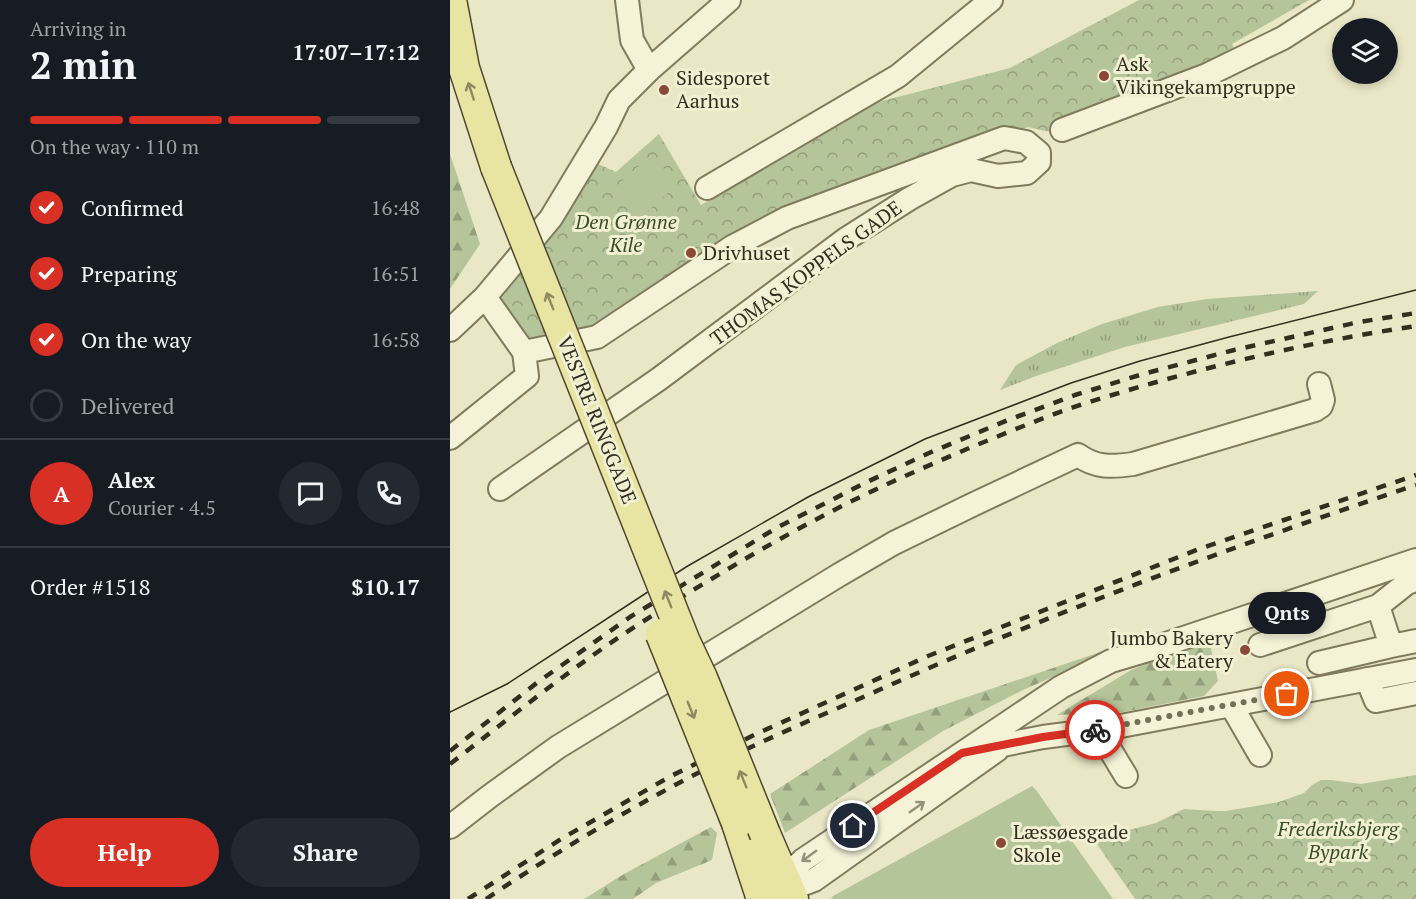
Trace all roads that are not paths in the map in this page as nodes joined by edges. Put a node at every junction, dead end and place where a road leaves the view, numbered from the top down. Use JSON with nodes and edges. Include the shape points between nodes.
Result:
{"nodes":[{"id":1,"x":451,"y":0,"type":"edge"},
{"id":2,"x":627,"y":0,"type":"edge"},
{"id":3,"x":729,"y":0,"type":"edge"},
{"id":4,"x":991,"y":0,"type":"edge"},
{"id":5,"x":1342,"y":0,"type":"edge"},
{"id":6,"x":649,"y":70,"type":"junction"},
{"id":7,"x":450,"y":92,"type":"edge"},
{"id":8,"x":1062,"y":130,"type":"dead end"},
{"id":9,"x":487,"y":172,"type":"junction"},
{"id":10,"x":707,"y":188,"type":"dead end"},
{"id":11,"x":485,"y":297,"type":"junction"},
{"id":12,"x":450,"y":330,"type":"edge"},
{"id":13,"x":524,"y":352,"type":"junction"},
{"id":14,"x":1319,"y":384,"type":"dead end"},
{"id":15,"x":450,"y":438,"type":"edge"},
{"id":16,"x":500,"y":489,"type":"dead end"},
{"id":17,"x":1416,"y":560,"type":"edge"},
{"id":18,"x":1416,"y":580,"type":"edge"},
{"id":19,"x":1378,"y":606,"type":"junction"},
{"id":20,"x":1311,"y":628,"type":"junction"},
{"id":21,"x":1416,"y":642,"type":"edge"},
{"id":22,"x":1260,"y":645,"type":"dead end"},
{"id":23,"x":1391,"y":646,"type":"junction"},
{"id":24,"x":1148,"y":650,"type":"junction"},
{"id":25,"x":1319,"y":663,"type":"junction"},
{"id":26,"x":1416,"y":670,"type":"edge"},
{"id":27,"x":1367,"y":679,"type":"junction"},
{"id":28,"x":1325,"y":687,"type":"junction"},
{"id":29,"x":1416,"y":693,"type":"edge"},
{"id":30,"x":1376,"y":701,"type":"junction"},
{"id":31,"x":1231,"y":705,"type":"junction"},
{"id":32,"x":1416,"y":708,"type":"edge"},
{"id":33,"x":1105,"y":729,"type":"junction"},
{"id":34,"x":1002,"y":746,"type":"junction"},
{"id":35,"x":962,"y":753,"type":"junction"},
{"id":36,"x":1260,"y":755,"type":"dead end"},
{"id":37,"x":1126,"y":777,"type":"dead end"},
{"id":38,"x":955,"y":779,"type":"junction"},
{"id":39,"x":450,"y":827,"type":"edge"},
{"id":40,"x":776,"y":894,"type":"edge"}],
"edges":[{"from":9,"to":1,"type":"main road","name":"VESTRE RINGGADE","one_way":true},
{"from":2,"to":6,"type":"street","via":[[632,40]]},
{"from":3,"to":6,"type":"street"},
{"from":4,"to":10,"type":"street","via":[[898,76]]},
{"from":5,"to":8,"type":"street","via":[[1283,38],[1207,75]]},
{"from":6,"to":11,"type":"street","via":[[619,100],[551,218]]},
{"from":7,"to":9,"type":"main road","name":"VESTRE RINGGADE"},
{"from":9,"to":40,"type":"main road","name":"VESTRE RINGGADE","bridge":true,"via":[[737,823],[755,839]]},
{"from":11,"to":12,"type":"street"},
{"from":11,"to":13,"type":"street"},
{"from":13,"to":15,"type":"street","via":[[527,376]]},
{"from":13,"to":16,"type":"street","name":"THOMAS KOPPELS GADE","via":[[597,337],[732,247],[787,218],[1004,138],[1026,142],[1039,153],[1039,162],[1027,172],[998,176],[971,170],[961,172],[900,204]]},
{"from":14,"to":39,"type":"street","via":[[1323,400],[1315,410],[1133,464],[1101,466],[1078,455],[894,543],[558,747]]},
{"from":17,"to":24,"type":"street"},
{"from":18,"to":19,"type":"street"},
{"from":19,"to":20,"type":"street"},
{"from":19,"to":23,"type":"street"},
{"from":20,"to":22,"type":"street"},
{"from":20,"to":25,"type":"street"},
{"from":21,"to":23,"type":"street"},
{"from":23,"to":25,"type":"street"},
{"from":24,"to":34,"type":"street"},
{"from":24,"to":35,"type":"street","via":[[1084,674]]},
{"from":25,"to":28,"type":"street"},
{"from":26,"to":27,"type":"street"},
{"from":27,"to":28,"type":"street"},
{"from":27,"to":30,"type":"street"},
{"from":28,"to":31,"type":"street"},
{"from":29,"to":30,"type":"street"},
{"from":30,"to":32,"type":"street","via":[[1382,715]]},
{"from":31,"to":33,"type":"street"},
{"from":31,"to":36,"type":"street"},
{"from":33,"to":34,"type":"street"},
{"from":33,"to":37,"type":"street","via":[[1106,743]]},
{"from":33,"to":38,"type":"street"},
{"from":34,"to":35,"type":"street"},
{"from":34,"to":38,"type":"street"},
{"from":35,"to":40,"type":"street","one_way":true,"via":[[803,860]]},
{"from":40,"to":38,"type":"street","one_way":true,"via":[[814,880]]}]}
